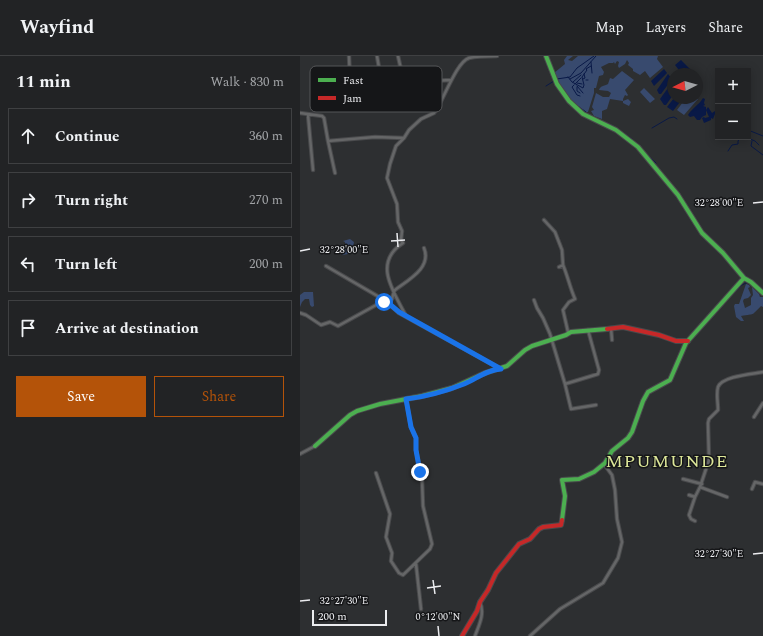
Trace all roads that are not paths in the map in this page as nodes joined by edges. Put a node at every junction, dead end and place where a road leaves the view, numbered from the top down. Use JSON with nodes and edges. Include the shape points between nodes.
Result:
{"nodes":[{"id":1,"x":349,"y":56,"type":"edge"},
{"id":2,"x":377,"y":56,"type":"edge"},
{"id":3,"x":398,"y":56,"type":"edge"},
{"id":4,"x":497,"y":56,"type":"edge"},
{"id":5,"x":546,"y":56,"type":"edge"},
{"id":6,"x":349,"y":66,"type":"edge"},
{"id":7,"x":379,"y":66,"type":"edge"},
{"id":8,"x":400,"y":66,"type":"edge"},
{"id":9,"x":451,"y":80,"type":"junction"},
{"id":10,"x":442,"y":81,"type":"edge"},
{"id":11,"x":442,"y":97,"type":"edge"},
{"id":12,"x":435,"y":112,"type":"edge"},
{"id":13,"x":300,"y":113,"type":"edge"},
{"id":14,"x":308,"y":115,"type":"junction"},
{"id":15,"x":404,"y":138,"type":"junction"},
{"id":16,"x":328,"y":141,"type":"junction"},
{"id":17,"x":313,"y":170,"type":"dead end"},
{"id":18,"x":335,"y":173,"type":"dead end"},
{"id":19,"x":544,"y":220,"type":"dead end"},
{"id":20,"x":424,"y":248,"type":"dead end"},
{"id":21,"x":326,"y":266,"type":"dead end"},
{"id":22,"x":563,"y":266,"type":"junction"},
{"id":23,"x":558,"y":267,"type":"dead end"},
{"id":24,"x":744,"y":278,"type":"junction"},
{"id":25,"x":394,"y":291,"type":"junction"},
{"id":26,"x":763,"y":293,"type":"edge"},
{"id":27,"x":534,"y":300,"type":"dead end"},
{"id":28,"x":386,"y":301,"type":"junction"},
{"id":29,"x":300,"y":313,"type":"edge"},
{"id":30,"x":406,"y":316,"type":"junction"},
{"id":31,"x":611,"y":328,"type":"junction"},
{"id":32,"x":588,"y":330,"type":"junction"},
{"id":33,"x":571,"y":332,"type":"junction"},
{"id":34,"x":552,"y":339,"type":"junction"},
{"id":35,"x":612,"y":340,"type":"dead end"},
{"id":36,"x":688,"y":341,"type":"junction"},
{"id":37,"x":501,"y":369,"type":"junction"},
{"id":38,"x":763,"y":372,"type":"edge"},
{"id":39,"x":565,"y":384,"type":"junction"},
{"id":40,"x":406,"y":399,"type":"junction"},
{"id":41,"x":763,"y":403,"type":"edge"},
{"id":42,"x":596,"y":405,"type":"dead end"},
{"id":43,"x":754,"y":417,"type":"dead end"},
{"id":44,"x":316,"y":446,"type":"joint"},
{"id":45,"x":300,"y":454,"type":"edge"},
{"id":46,"x":604,"y":464,"type":"junction"},
{"id":47,"x":376,"y":473,"type":"dead end"},
{"id":48,"x":683,"y":479,"type":"dead end"},
{"id":49,"x":763,"y":484,"type":"edge"},
{"id":50,"x":701,"y":486,"type":"junction"},
{"id":51,"x":752,"y":489,"type":"dead end"},
{"id":52,"x":688,"y":495,"type":"dead end"},
{"id":53,"x":694,"y":497,"type":"junction"},
{"id":54,"x":727,"y":497,"type":"dead end"},
{"id":55,"x":694,"y":521,"type":"dead end"},
{"id":56,"x":416,"y":563,"type":"junction"},
{"id":57,"x":480,"y":602,"type":"junction"},
{"id":58,"x":420,"y":609,"type":"dead end"},
{"id":59,"x":462,"y":636,"type":"edge"},
{"id":60,"x":475,"y":636,"type":"edge"},
{"id":61,"x":530,"y":636,"type":"edge"}],
"edges":[{"from":1,"to":6,"type":"street"},
{"from":2,"to":7,"type":"street"},
{"from":3,"to":8,"type":"street"},
{"from":4,"to":9,"type":"street","via":[[468,58]]},
{"from":5,"to":24,"type":"street","via":[[557,84],[569,101],[583,114],[615,130],[638,147],[678,195],[702,232]]},
{"from":9,"to":10,"type":"street"},
{"from":9,"to":11,"type":"street"},
{"from":12,"to":15,"type":"street","via":[[421,119]]},
{"from":13,"to":14,"type":"street"},
{"from":14,"to":16,"type":"street","via":[[324,118]]},
{"from":14,"to":17,"type":"street"},
{"from":15,"to":16,"type":"street","via":[[375,137]]},
{"from":15,"to":25,"type":"street","via":[[396,146],[387,178],[397,204],[403,243],[393,250],[387,263],[388,278]]},
{"from":16,"to":18,"type":"street"},
{"from":19,"to":22,"type":"street","via":[[555,232],[562,250]]},
{"from":20,"to":25,"type":"street","via":[[426,257],[418,273]]},
{"from":21,"to":28,"type":"street"},
{"from":22,"to":23,"type":"street"},
{"from":22,"to":33,"type":"street","via":[[575,299],[563,310],[568,332]]},
{"from":24,"to":26,"type":"street"},
{"from":24,"to":36,"type":"street"},
{"from":25,"to":28,"type":"street","via":[[392,299]]},
{"from":25,"to":30,"type":"street"},
{"from":27,"to":34,"type":"street"},
{"from":28,"to":29,"type":"street","via":[[338,326],[330,322],[321,325]]},
{"from":28,"to":30,"type":"street"},
{"from":30,"to":37,"type":"street"},
{"from":31,"to":32,"type":"street"},
{"from":31,"to":35,"type":"street"},
{"from":31,"to":36,"type":"street","via":[[623,327],[676,341]]},
{"from":32,"to":33,"type":"street"},
{"from":32,"to":39,"type":"street","via":[[598,374]]},
{"from":33,"to":34,"type":"street"},
{"from":34,"to":37,"type":"street","via":[[532,346]]},
{"from":34,"to":39,"type":"street"},
{"from":36,"to":46,"type":"street","via":[[670,380],[648,392],[630,434],[611,452]]},
{"from":37,"to":40,"type":"street","via":[[485,373],[465,384]]},
{"from":38,"to":50,"type":"street","via":[[731,378],[718,386],[718,410],[708,423],[708,460]]},
{"from":39,"to":42,"type":"street","via":[[571,409]]},
{"from":40,"to":44,"type":"street","via":[[357,411]]},
{"from":40,"to":56,"type":"street","via":[[411,427],[416,438],[423,506],[432,544]]},
{"from":41,"to":43,"type":"street"},
{"from":44,"to":45,"type":"street"},
{"from":46,"to":57,"type":"street","via":[[584,478],[562,480],[565,495],[561,525],[539,529],[530,539],[519,544],[498,571]]},
{"from":46,"to":61,"type":"street","via":[[612,475],[615,490],[622,542],[618,558],[603,583],[560,609]]},
{"from":47,"to":56,"type":"street","via":[[390,514],[386,537],[394,567],[403,575]]},
{"from":48,"to":50,"type":"street"},
{"from":49,"to":51,"type":"street","via":[[755,482]]},
{"from":50,"to":53,"type":"street"},
{"from":50,"to":54,"type":"street"},
{"from":52,"to":53,"type":"street"},
{"from":53,"to":55,"type":"street","via":[[689,516]]},
{"from":56,"to":58,"type":"street"},
{"from":57,"to":59,"type":"street","via":[[478,611]]},
{"from":57,"to":60,"type":"street","via":[[483,608],[482,617]]}]}
